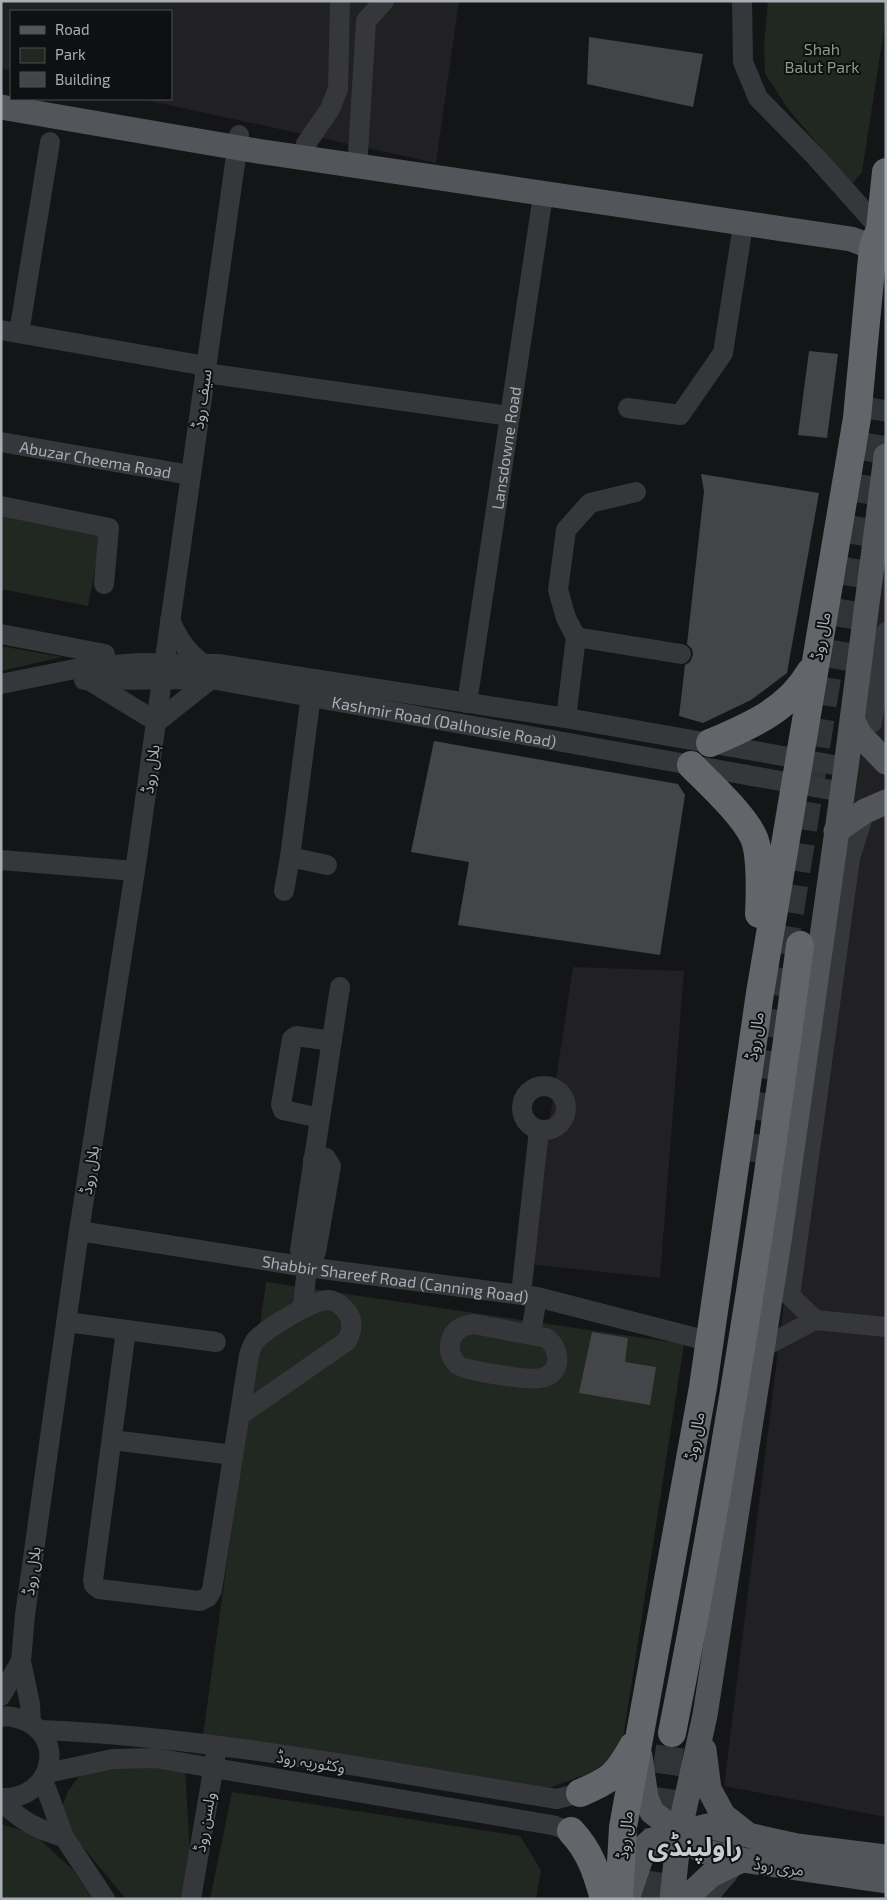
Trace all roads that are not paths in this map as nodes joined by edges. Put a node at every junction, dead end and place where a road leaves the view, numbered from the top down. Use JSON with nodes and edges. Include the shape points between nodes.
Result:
{"nodes":[{"id":1,"x":384,"y":1,"type":"edge"},
{"id":2,"x":742,"y":1,"type":"edge"},
{"id":3,"x":339,"y":8,"type":"edge"},
{"id":4,"x":366,"y":21,"type":"junction"},
{"id":5,"x":39,"y":100,"type":"edge"},
{"id":6,"x":1,"y":107,"type":"edge"},
{"id":7,"x":238,"y":141,"type":"junction"},
{"id":8,"x":50,"y":142,"type":"dead end"},
{"id":9,"x":306,"y":144,"type":"junction"},
{"id":10,"x":358,"y":153,"type":"junction"},
{"id":11,"x":886,"y":172,"type":"edge"},
{"id":12,"x":543,"y":194,"type":"junction"},
{"id":13,"x":743,"y":225,"type":"junction"},
{"id":14,"x":877,"y":238,"type":"junction"},
{"id":15,"x":879,"y":309,"type":"dead end"},
{"id":16,"x":10,"y":331,"type":"edge"},
{"id":17,"x":205,"y":369,"type":"junction"},
{"id":18,"x":628,"y":408,"type":"dead end"},
{"id":19,"x":510,"y":416,"type":"junction"},
{"id":20,"x":1,"y":442,"type":"edge"},
{"id":21,"x":886,"y":456,"type":"edge"},
{"id":22,"x":190,"y":475,"type":"junction"},
{"id":23,"x":636,"y":492,"type":"dead end"},
{"id":24,"x":1,"y":506,"type":"edge"},
{"id":25,"x":104,"y":584,"type":"dead end"},
{"id":26,"x":170,"y":620,"type":"junction"},
{"id":27,"x":886,"y":632,"type":"edge"},
{"id":28,"x":1,"y":634,"type":"edge"},
{"id":29,"x":576,"y":636,"type":"junction"},
{"id":30,"x":105,"y":654,"type":"dead end"},
{"id":31,"x":681,"y":654,"type":"dead end"},
{"id":32,"x":815,"y":662,"type":"junction"},
{"id":33,"x":163,"y":671,"type":"junction"},
{"id":34,"x":207,"y":671,"type":"junction"},
{"id":35,"x":87,"y":679,"type":"junction"},
{"id":36,"x":1,"y":684,"type":"edge"},
{"id":37,"x":311,"y":695,"type":"junction"},
{"id":38,"x":1,"y":696,"type":"edge"},
{"id":39,"x":467,"y":703,"type":"junction"},
{"id":40,"x":566,"y":718,"type":"junction"},
{"id":41,"x":157,"y":722,"type":"junction"},
{"id":42,"x":862,"y":722,"type":"junction"},
{"id":43,"x":710,"y":743,"type":"junction"},
{"id":44,"x":886,"y":762,"type":"edge"},
{"id":45,"x":692,"y":765,"type":"junction"},
{"id":46,"x":846,"y":767,"type":"junction"},
{"id":47,"x":796,"y":771,"type":"junction"},
{"id":48,"x":886,"y":772,"type":"edge"},
{"id":49,"x":842,"y":792,"type":"junction"},
{"id":50,"x":879,"y":804,"type":"edge"},
{"id":51,"x":836,"y":831,"type":"junction"},
{"id":52,"x":290,"y":858,"type":"junction"},
{"id":53,"x":1,"y":860,"type":"edge"},
{"id":54,"x":327,"y":865,"type":"dead end"},
{"id":55,"x":135,"y":871,"type":"junction"},
{"id":56,"x":284,"y":891,"type":"dead end"},
{"id":57,"x":800,"y":945,"type":"dead end"},
{"id":58,"x":340,"y":987,"type":"dead end"},
{"id":59,"x":760,"y":993,"type":"junction"},
{"id":60,"x":332,"y":1041,"type":"junction"},
{"id":61,"x":320,"y":1118,"type":"junction"},
{"id":62,"x":539,"y":1130,"type":"dead end"},
{"id":63,"x":80,"y":1231,"type":"junction"},
{"id":64,"x":306,"y":1267,"type":"junction"},
{"id":65,"x":773,"y":1279,"type":"junction"},
{"id":66,"x":529,"y":1295,"type":"junction"},
{"id":67,"x":790,"y":1296,"type":"junction"},
{"id":68,"x":303,"y":1307,"type":"junction"},
{"id":69,"x":815,"y":1320,"type":"junction"},
{"id":70,"x":67,"y":1322,"type":"junction"},
{"id":71,"x":886,"y":1327,"type":"edge"},
{"id":72,"x":126,"y":1330,"type":"junction"},
{"id":73,"x":531,"y":1333,"type":"junction"},
{"id":74,"x":708,"y":1341,"type":"junction"},
{"id":75,"x":216,"y":1342,"type":"dead end"},
{"id":76,"x":762,"y":1348,"type":"junction"},
{"id":77,"x":240,"y":1415,"type":"junction"},
{"id":78,"x":112,"y":1440,"type":"junction"},
{"id":79,"x":234,"y":1455,"type":"junction"},
{"id":80,"x":21,"y":1661,"type":"junction"},
{"id":81,"x":1,"y":1696,"type":"edge"},
{"id":82,"x":705,"y":1716,"type":"junction"},
{"id":83,"x":1,"y":1717,"type":"edge"},
{"id":84,"x":35,"y":1727,"type":"junction"},
{"id":85,"x":672,"y":1733,"type":"tunnel mouth"},
{"id":86,"x":638,"y":1738,"type":"junction"},
{"id":87,"x":216,"y":1746,"type":"junction"},
{"id":88,"x":214,"y":1766,"type":"junction"},
{"id":89,"x":45,"y":1776,"type":"junction"},
{"id":90,"x":580,"y":1793,"type":"joint"},
{"id":91,"x":1,"y":1800,"type":"edge"},
{"id":92,"x":571,"y":1831,"type":"joint"},
{"id":93,"x":679,"y":1833,"type":"junction"},
{"id":94,"x":750,"y":1836,"type":"junction"},
{"id":95,"x":64,"y":1837,"type":"junction"},
{"id":96,"x":886,"y":1857,"type":"edge"},
{"id":97,"x":742,"y":1860,"type":"junction"},
{"id":98,"x":886,"y":1881,"type":"edge"},
{"id":99,"x":105,"y":1899,"type":"edge"},
{"id":100,"x":191,"y":1899,"type":"edge"},
{"id":101,"x":604,"y":1899,"type":"edge"},
{"id":102,"x":619,"y":1899,"type":"edge"},
{"id":103,"x":627,"y":1899,"type":"edge"},
{"id":104,"x":672,"y":1899,"type":"edge"},
{"id":105,"x":685,"y":1899,"type":"edge"},
{"id":106,"x":706,"y":1899,"type":"edge"}],
"edges":[{"from":1,"to":4,"type":"street"},
{"from":2,"to":14,"type":"street","via":[[743,62],[758,98],[815,156]]},
{"from":3,"to":4,"type":"street"},
{"from":3,"to":9,"type":"street","via":[[338,89],[330,109]]},
{"from":4,"to":10,"type":"street"},
{"from":5,"to":7,"type":"main road"},
{"from":6,"to":7,"type":"main road"},
{"from":7,"to":9,"type":"main road"},
{"from":7,"to":12,"type":"main road"},
{"from":7,"to":17,"type":"street","name":"سیف روڈ"},
{"from":8,"to":16,"type":"street"},
{"from":9,"to":10,"type":"main road"},
{"from":10,"to":14,"type":"main road","via":[[745,211]]},
{"from":11,"to":14,"type":"highway","name":"مال روڈ"},
{"from":12,"to":13,"type":"main road"},
{"from":12,"to":19,"type":"street","name":"Lansdowne Road"},
{"from":13,"to":14,"type":"main road","via":[[851,239]]},
{"from":13,"to":18,"type":"street","via":[[723,353],[680,415]]},
{"from":14,"to":15,"type":"highway"},
{"from":14,"to":32,"type":"highway","name":"مال روڈ","via":[[857,418]]},
{"from":16,"to":17,"type":"street"},
{"from":17,"to":19,"type":"street"},
{"from":17,"to":22,"type":"street","name":"سیف روڈ"},
{"from":19,"to":39,"type":"street","name":"Lansdowne Road"},
{"from":20,"to":22,"type":"street","name":"Abuzar Cheema Road"},
{"from":21,"to":42,"type":"main road"},
{"from":22,"to":26,"type":"street","name":"سیف روڈ"},
{"from":23,"to":29,"type":"street","via":[[590,503],[566,530],[558,590],[566,618]]},
{"from":24,"to":25,"type":"street","via":[[109,528]]},
{"from":26,"to":33,"type":"street","name":"سیف روڈ"},
{"from":26,"to":34,"type":"street","via":[[188,653]]},
{"from":27,"to":42,"type":"street"},
{"from":28,"to":30,"type":"street"},
{"from":29,"to":31,"type":"street"},
{"from":29,"to":40,"type":"street"},
{"from":32,"to":43,"type":"highway","via":[[788,701],[755,724]]},
{"from":32,"to":47,"type":"highway","name":"مال روڈ"},
{"from":33,"to":34,"type":"street","name":"Kashmir Road (Dalhousie Road)"},
{"from":33,"to":35,"type":"street","name":"Kashmir Road (Dalhousie Road)"},
{"from":33,"to":36,"type":"street","name":"Kashmir Road (Dalhousie Road)","via":[[84,667]]},
{"from":33,"to":41,"type":"street","name":"ہلال روڈ"},
{"from":34,"to":37,"type":"street","name":"Kashmir Road (Dalhousie Road)"},
{"from":34,"to":39,"type":"street","name":"Kashmir Road (Dalhousie Road)"},
{"from":34,"to":41,"type":"street"},
{"from":35,"to":38,"type":"street","name":"Kashmir Road (Dalhousie Road)"},
{"from":35,"to":41,"type":"street"},
{"from":37,"to":45,"type":"street","name":"Kashmir Road (Dalhousie Road)"},
{"from":37,"to":52,"type":"street"},
{"from":39,"to":40,"type":"street","name":"Kashmir Road (Dalhousie Road)"},
{"from":40,"to":43,"type":"street","name":"Kashmir Road (Dalhousie Road)"},
{"from":41,"to":55,"type":"street","name":"ہلال روڈ"},
{"from":42,"to":44,"type":"main road","via":[[860,735]]},
{"from":42,"to":46,"type":"main road"},
{"from":43,"to":47,"type":"street","name":"Kashmir Road (Dalhousie Road)"},
{"from":45,"to":47,"type":"street","name":"Kashmir Road (Dalhousie Road)"},
{"from":45,"to":59,"type":"highway","via":[[731,806],[754,838],[760,887],[757,946]]},
{"from":46,"to":47,"type":"street","name":"Kashmir Road (Dalhousie Road)"},
{"from":46,"to":48,"type":"main road","name":"Kashmir Road (Dalhousie Road)"},
{"from":46,"to":49,"type":"main road"},
{"from":47,"to":49,"type":"street","name":"Kashmir Road (Dalhousie Road)"},
{"from":47,"to":59,"type":"highway","name":"مال روڈ"},
{"from":49,"to":50,"type":"main road","name":"Kashmir Road (Dalhousie Road)"},
{"from":49,"to":51,"type":"main road"},
{"from":50,"to":51,"type":"main road"},
{"from":50,"to":67,"type":"street","via":[[850,858]]},
{"from":51,"to":65,"type":"main road"},
{"from":52,"to":54,"type":"street"},
{"from":52,"to":56,"type":"street"},
{"from":53,"to":55,"type":"street"},
{"from":55,"to":63,"type":"street","name":"ہلال روڈ"},
{"from":57,"to":85,"type":"highway","name":"مال روڈ","via":[[767,1190],[698,1602]]},
{"from":58,"to":60,"type":"street"},
{"from":59,"to":74,"type":"highway","name":"مال روڈ"},
{"from":60,"to":61,"type":"street"},
{"from":60,"to":61,"type":"street","via":[[296,1036],[292,1039],[281,1105],[283,1110]]},
{"from":61,"to":64,"type":"street","via":[[300,1250]]},
{"from":62,"to":66,"type":"street"},
{"from":63,"to":64,"type":"street","name":"Shabbir Shareef Road (Canning Road)"},
{"from":63,"to":70,"type":"street","name":"ہلال روڈ"},
{"from":64,"to":66,"type":"street","name":"Shabbir Shareef Road (Canning Road)"},
{"from":64,"to":68,"type":"street"},
{"from":65,"to":67,"type":"street"},
{"from":65,"to":76,"type":"main road"},
{"from":66,"to":73,"type":"street"},
{"from":66,"to":74,"type":"street","name":"Shabbir Shareef Road (Canning Road)"},
{"from":67,"to":69,"type":"street"},
{"from":68,"to":77,"type":"street","via":[[255,1340],[249,1355]]},
{"from":68,"to":77,"type":"street","via":[[328,1300],[343,1306],[352,1326],[347,1341]]},
{"from":69,"to":71,"type":"street"},
{"from":69,"to":76,"type":"street"},
{"from":70,"to":72,"type":"street"},
{"from":70,"to":80,"type":"street","name":"ہلال روڈ"},
{"from":72,"to":75,"type":"street"},
{"from":72,"to":78,"type":"street"},
{"from":73,"to":73,"type":"street","via":[[466,1325],[451,1338],[450,1352],[463,1368],[538,1379],[546,1377],[554,1370],[557,1352],[552,1342]]},
{"from":74,"to":86,"type":"highway","name":"مال روڈ","via":[[703,1387]]},
{"from":76,"to":82,"type":"main road"},
{"from":77,"to":79,"type":"street"},
{"from":78,"to":79,"type":"street"},
{"from":78,"to":79,"type":"street","via":[[93,1580],[99,1589],[200,1601],[208,1597],[212,1590]]},
{"from":80,"to":81,"type":"street","name":"ہلال روڈ"},
{"from":80,"to":84,"type":"street","name":"ہلال روڈ"},
{"from":82,"to":93,"type":"main road"},
{"from":82,"to":94,"type":"main road","via":[[703,1758],[709,1789],[723,1816]]},
{"from":83,"to":84,"type":"street","name":"وکٹوریہ روڈ"},
{"from":84,"to":87,"type":"street","name":"وکٹوریہ روڈ"},
{"from":84,"to":89,"type":"street","name":"ہلال روڈ","via":[[47,1743],[50,1758]]},
{"from":86,"to":90,"type":"highway","via":[[622,1766],[609,1780]]},
{"from":86,"to":93,"type":"main road","name":"مری روڈ","via":[[646,1798],[652,1812]]},
{"from":86,"to":102,"type":"highway","name":"مال روڈ","via":[[623,1827]]},
{"from":87,"to":88,"type":"street","name":"ولسن روڈ"},
{"from":87,"to":90,"type":"street","name":"وکٹوریہ روڈ","via":[[556,1798]]},
{"from":88,"to":89,"type":"street","name":"وکٹوریہ روڈ","via":[[155,1758],[113,1759]]},
{"from":88,"to":92,"type":"street","name":"وکٹوریہ روڈ","via":[[542,1823]]},
{"from":88,"to":100,"type":"street","name":"ولسن روڈ"},
{"from":89,"to":91,"type":"street","via":[[31,1792],[15,1799]]},
{"from":89,"to":95,"type":"street"},
{"from":91,"to":95,"type":"street","via":[[16,1816],[39,1830]]},
{"from":92,"to":101,"type":"highway","via":[[592,1860]]},
{"from":93,"to":94,"type":"main road","name":"مری روڈ","via":[[707,1826]]},
{"from":93,"to":97,"type":"main road","name":"مری روڈ","via":[[702,1851]]},
{"from":93,"to":103,"type":"main road","name":"مری روڈ","via":[[652,1840],[645,1846]]},
{"from":93,"to":104,"type":"main road"},
{"from":94,"to":96,"type":"main road","name":"مری روڈ","via":[[797,1846]]},
{"from":95,"to":99,"type":"street"},
{"from":97,"to":98,"type":"main road","name":"مری روڈ"},
{"from":97,"to":105,"type":"main road","via":[[711,1875]]},
{"from":97,"to":106,"type":"street"}]}
